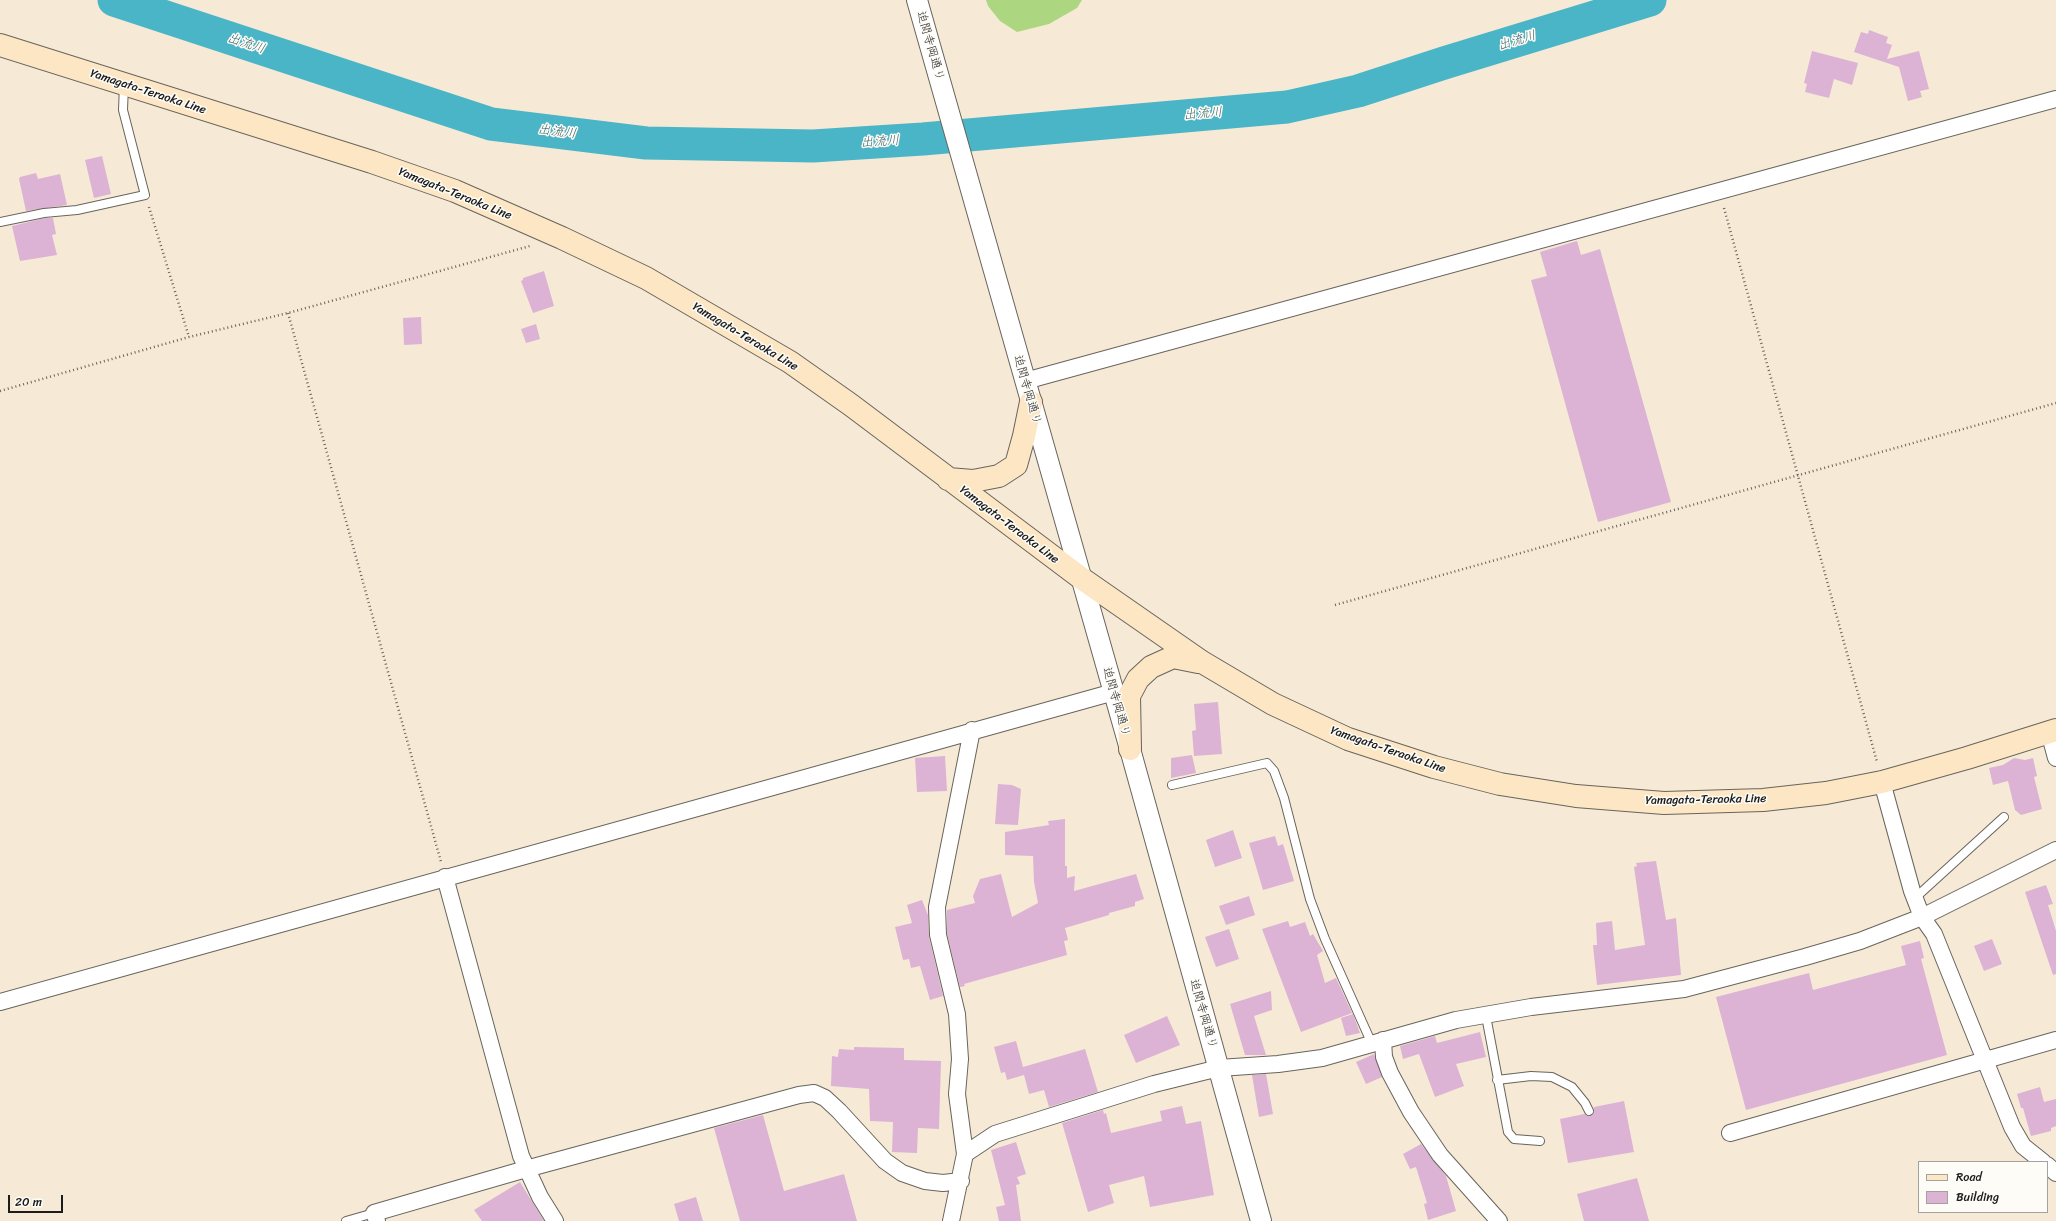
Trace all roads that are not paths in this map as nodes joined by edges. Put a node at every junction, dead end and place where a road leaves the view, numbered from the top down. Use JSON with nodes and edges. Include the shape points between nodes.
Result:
{"nodes":[{"id":1,"x":917,"y":0,"type":"edge"},
{"id":2,"x":0,"y":45,"type":"edge"},
{"id":3,"x":124,"y":85,"type":"junction"},
{"id":4,"x":2056,"y":100,"type":"edge"},
{"id":5,"x":0,"y":222,"type":"edge"},
{"id":6,"x":1025,"y":381,"type":"junction"},
{"id":7,"x":1031,"y":402,"type":"junction"},
{"id":8,"x":948,"y":479,"type":"junction"},
{"id":9,"x":1081,"y":578,"type":"junction"},
{"id":10,"x":1202,"y":662,"type":"junction"},
{"id":11,"x":1114,"y":692,"type":"junction"},
{"id":12,"x":972,"y":730,"type":"junction"},
{"id":13,"x":2052,"y":731,"type":"edge"},
{"id":14,"x":1130,"y":749,"type":"junction"},
{"id":15,"x":2056,"y":758,"type":"edge"},
{"id":16,"x":1882,"y":782,"type":"junction"},
{"id":17,"x":1172,"y":785,"type":"dead end"},
{"id":18,"x":2004,"y":817,"type":"dead end"},
{"id":19,"x":2056,"y":850,"type":"edge"},
{"id":20,"x":445,"y":877,"type":"junction"},
{"id":21,"x":1915,"y":898,"type":"junction"},
{"id":22,"x":1922,"y":917,"type":"junction"},
{"id":23,"x":0,"y":1002,"type":"edge"},
{"id":24,"x":1486,"y":1016,"type":"junction"},
{"id":25,"x":2056,"y":1040,"type":"edge"},
{"id":26,"x":1378,"y":1042,"type":"junction"},
{"id":27,"x":1985,"y":1060,"type":"junction"},
{"id":28,"x":1218,"y":1068,"type":"junction"},
{"id":29,"x":1497,"y":1080,"type":"junction"},
{"id":30,"x":1588,"y":1111,"type":"dead end"},
{"id":31,"x":1730,"y":1133,"type":"dead end"},
{"id":32,"x":1540,"y":1141,"type":"dead end"},
{"id":33,"x":965,"y":1154,"type":"junction"},
{"id":34,"x":2042,"y":1161,"type":"edge"},
{"id":35,"x":2048,"y":1166,"type":"edge"},
{"id":36,"x":526,"y":1169,"type":"junction"},
{"id":37,"x":2056,"y":1173,"type":"edge"},
{"id":38,"x":961,"y":1182,"type":"junction"},
{"id":39,"x":375,"y":1217,"type":"edge"},
{"id":40,"x":346,"y":1221,"type":"edge"},
{"id":41,"x":554,"y":1221,"type":"edge"},
{"id":42,"x":951,"y":1221,"type":"edge"},
{"id":43,"x":1262,"y":1221,"type":"edge"},
{"id":44,"x":1499,"y":1221,"type":"edge"}],
"edges":[{"from":1,"to":6,"type":"street","name":"迫間寺岡通り"},
{"from":2,"to":3,"type":"main road","name":"Yamagata-Teraoka Line"},
{"from":3,"to":5,"type":"lane","via":[[123,110],[145,195],[77,210],[44,213]]},
{"from":3,"to":8,"type":"main road","name":"Yamagata-Teraoka Line","via":[[372,162],[455,191],[646,278],[790,362]]},
{"from":4,"to":6,"type":"street"},
{"from":6,"to":7,"type":"street","name":"迫間寺岡通り"},
{"from":7,"to":8,"type":"main road","via":[[1016,465],[999,476],[973,481]]},
{"from":7,"to":9,"type":"street","name":"迫間寺岡通り"},
{"from":8,"to":9,"type":"main road","name":"Yamagata-Teraoka Line"},
{"from":9,"to":10,"type":"main road","name":"Yamagata-Teraoka Line"},
{"from":9,"to":11,"type":"street","name":"迫間寺岡通り"},
{"from":10,"to":14,"type":"main road","via":[[1173,657],[1151,667],[1138,679],[1129,696]]},
{"from":10,"to":16,"type":"main road","name":"Yamagata-Teraoka Line","via":[[1273,704],[1348,739],[1434,767],[1500,784],[1576,796],[1664,803],[1763,800],[1826,793]]},
{"from":11,"to":12,"type":"street"},
{"from":11,"to":14,"type":"street","name":"迫間寺岡通り"},
{"from":12,"to":20,"type":"street"},
{"from":12,"to":33,"type":"street","via":[[937,907],[938,936],[957,1014],[960,1059],[957,1094]]},
{"from":13,"to":15,"type":"street"},
{"from":13,"to":16,"type":"main road","name":"Yamagata-Teraoka Line"},
{"from":14,"to":28,"type":"street","name":"迫間寺岡通り"},
{"from":16,"to":21,"type":"street"},
{"from":17,"to":26,"type":"lane","via":[[1267,763],[1274,771],[1284,798],[1310,899],[1325,939]]},
{"from":18,"to":21,"type":"lane"},
{"from":19,"to":22,"type":"street"},
{"from":20,"to":23,"type":"street"},
{"from":20,"to":36,"type":"street"},
{"from":21,"to":22,"type":"street"},
{"from":22,"to":24,"type":"street","via":[[1860,940],[1684,989],[1531,1007]]},
{"from":22,"to":27,"type":"street","via":[[1934,934]]},
{"from":24,"to":26,"type":"street","via":[[1456,1020]]},
{"from":24,"to":29,"type":"lane"},
{"from":25,"to":27,"type":"street"},
{"from":26,"to":28,"type":"street","via":[[1322,1058]]},
{"from":26,"to":44,"type":"street","via":[[1390,1074],[1411,1112],[1440,1155]]},
{"from":27,"to":31,"type":"street"},
{"from":27,"to":34,"type":"street","via":[[2012,1127],[2023,1146]]},
{"from":28,"to":33,"type":"street","via":[[1154,1084],[995,1134]]},
{"from":28,"to":43,"type":"street","name":"迫間寺岡通り"},
{"from":29,"to":30,"type":"lane","via":[[1531,1076],[1552,1077],[1572,1087]]},
{"from":29,"to":32,"type":"lane","via":[[1508,1132],[1514,1139]]},
{"from":33,"to":38,"type":"street"},
{"from":35,"to":37,"type":"street"},
{"from":36,"to":38,"type":"street","via":[[791,1097],[814,1093],[825,1098],[885,1160],[902,1173],[925,1181]]},
{"from":36,"to":39,"type":"street"},
{"from":36,"to":41,"type":"street"},
{"from":38,"to":42,"type":"street"},
{"from":39,"to":40,"type":"lane"}]}
